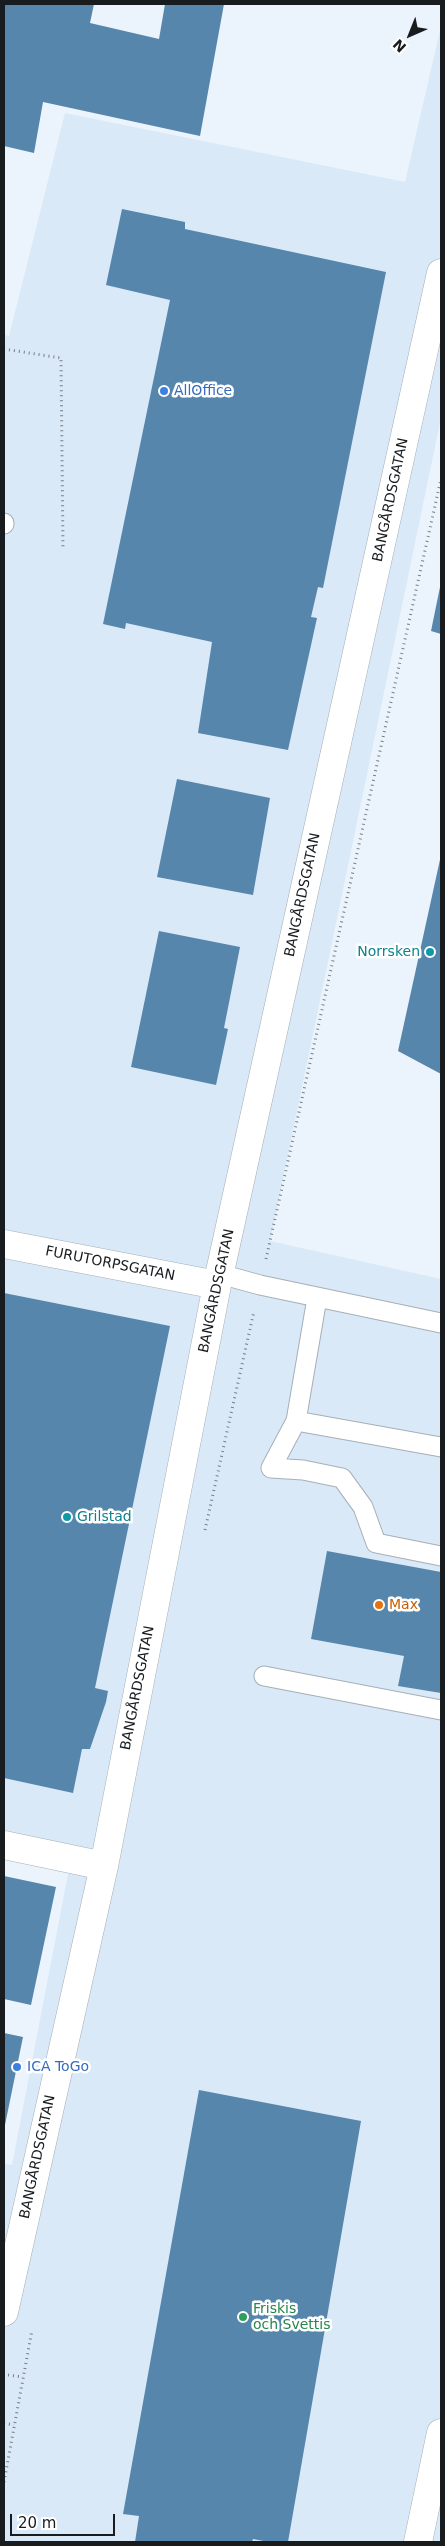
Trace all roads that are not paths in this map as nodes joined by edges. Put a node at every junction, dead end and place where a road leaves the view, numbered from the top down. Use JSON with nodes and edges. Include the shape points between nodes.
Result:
{"nodes":[{"id":1,"x":441,"y":273,"type":"edge"},
{"id":2,"x":4,"y":1244,"type":"edge"},
{"id":3,"x":218,"y":1280,"type":"junction"},
{"id":4,"x":317,"y":1298,"type":"junction"},
{"id":5,"x":441,"y":1324,"type":"edge"},
{"id":6,"x":296,"y":1421,"type":"junction"},
{"id":7,"x":441,"y":1447,"type":"edge"},
{"id":8,"x":441,"y":1556,"type":"edge"},
{"id":9,"x":264,"y":1676,"type":"dead end"},
{"id":10,"x":441,"y":1710,"type":"edge"},
{"id":11,"x":4,"y":1845,"type":"edge"},
{"id":12,"x":104,"y":1866,"type":"junction"},
{"id":13,"x":4,"y":2312,"type":"edge"},
{"id":14,"x":441,"y":2434,"type":"edge"},
{"id":15,"x":418,"y":2542,"type":"edge"}],
"edges":[{"from":1,"to":3,"type":"street","name":"BANGÅRDSGATAN"},
{"from":2,"to":3,"type":"street","name":"FURUTORPSGATAN"},
{"from":3,"to":4,"type":"lane"},
{"from":3,"to":12,"type":"street","name":"BANGÅRDSGATAN"},
{"from":4,"to":5,"type":"lane"},
{"from":4,"to":6,"type":"lane"},
{"from":6,"to":7,"type":"lane"},
{"from":6,"to":8,"type":"lane","via":[[271,1468],[342,1478],[363,1507],[376,1543]]},
{"from":9,"to":10,"type":"lane"},
{"from":11,"to":12,"type":"street"},
{"from":12,"to":13,"type":"street","name":"BANGÅRDSGATAN"},
{"from":14,"to":15,"type":"street"}]}
